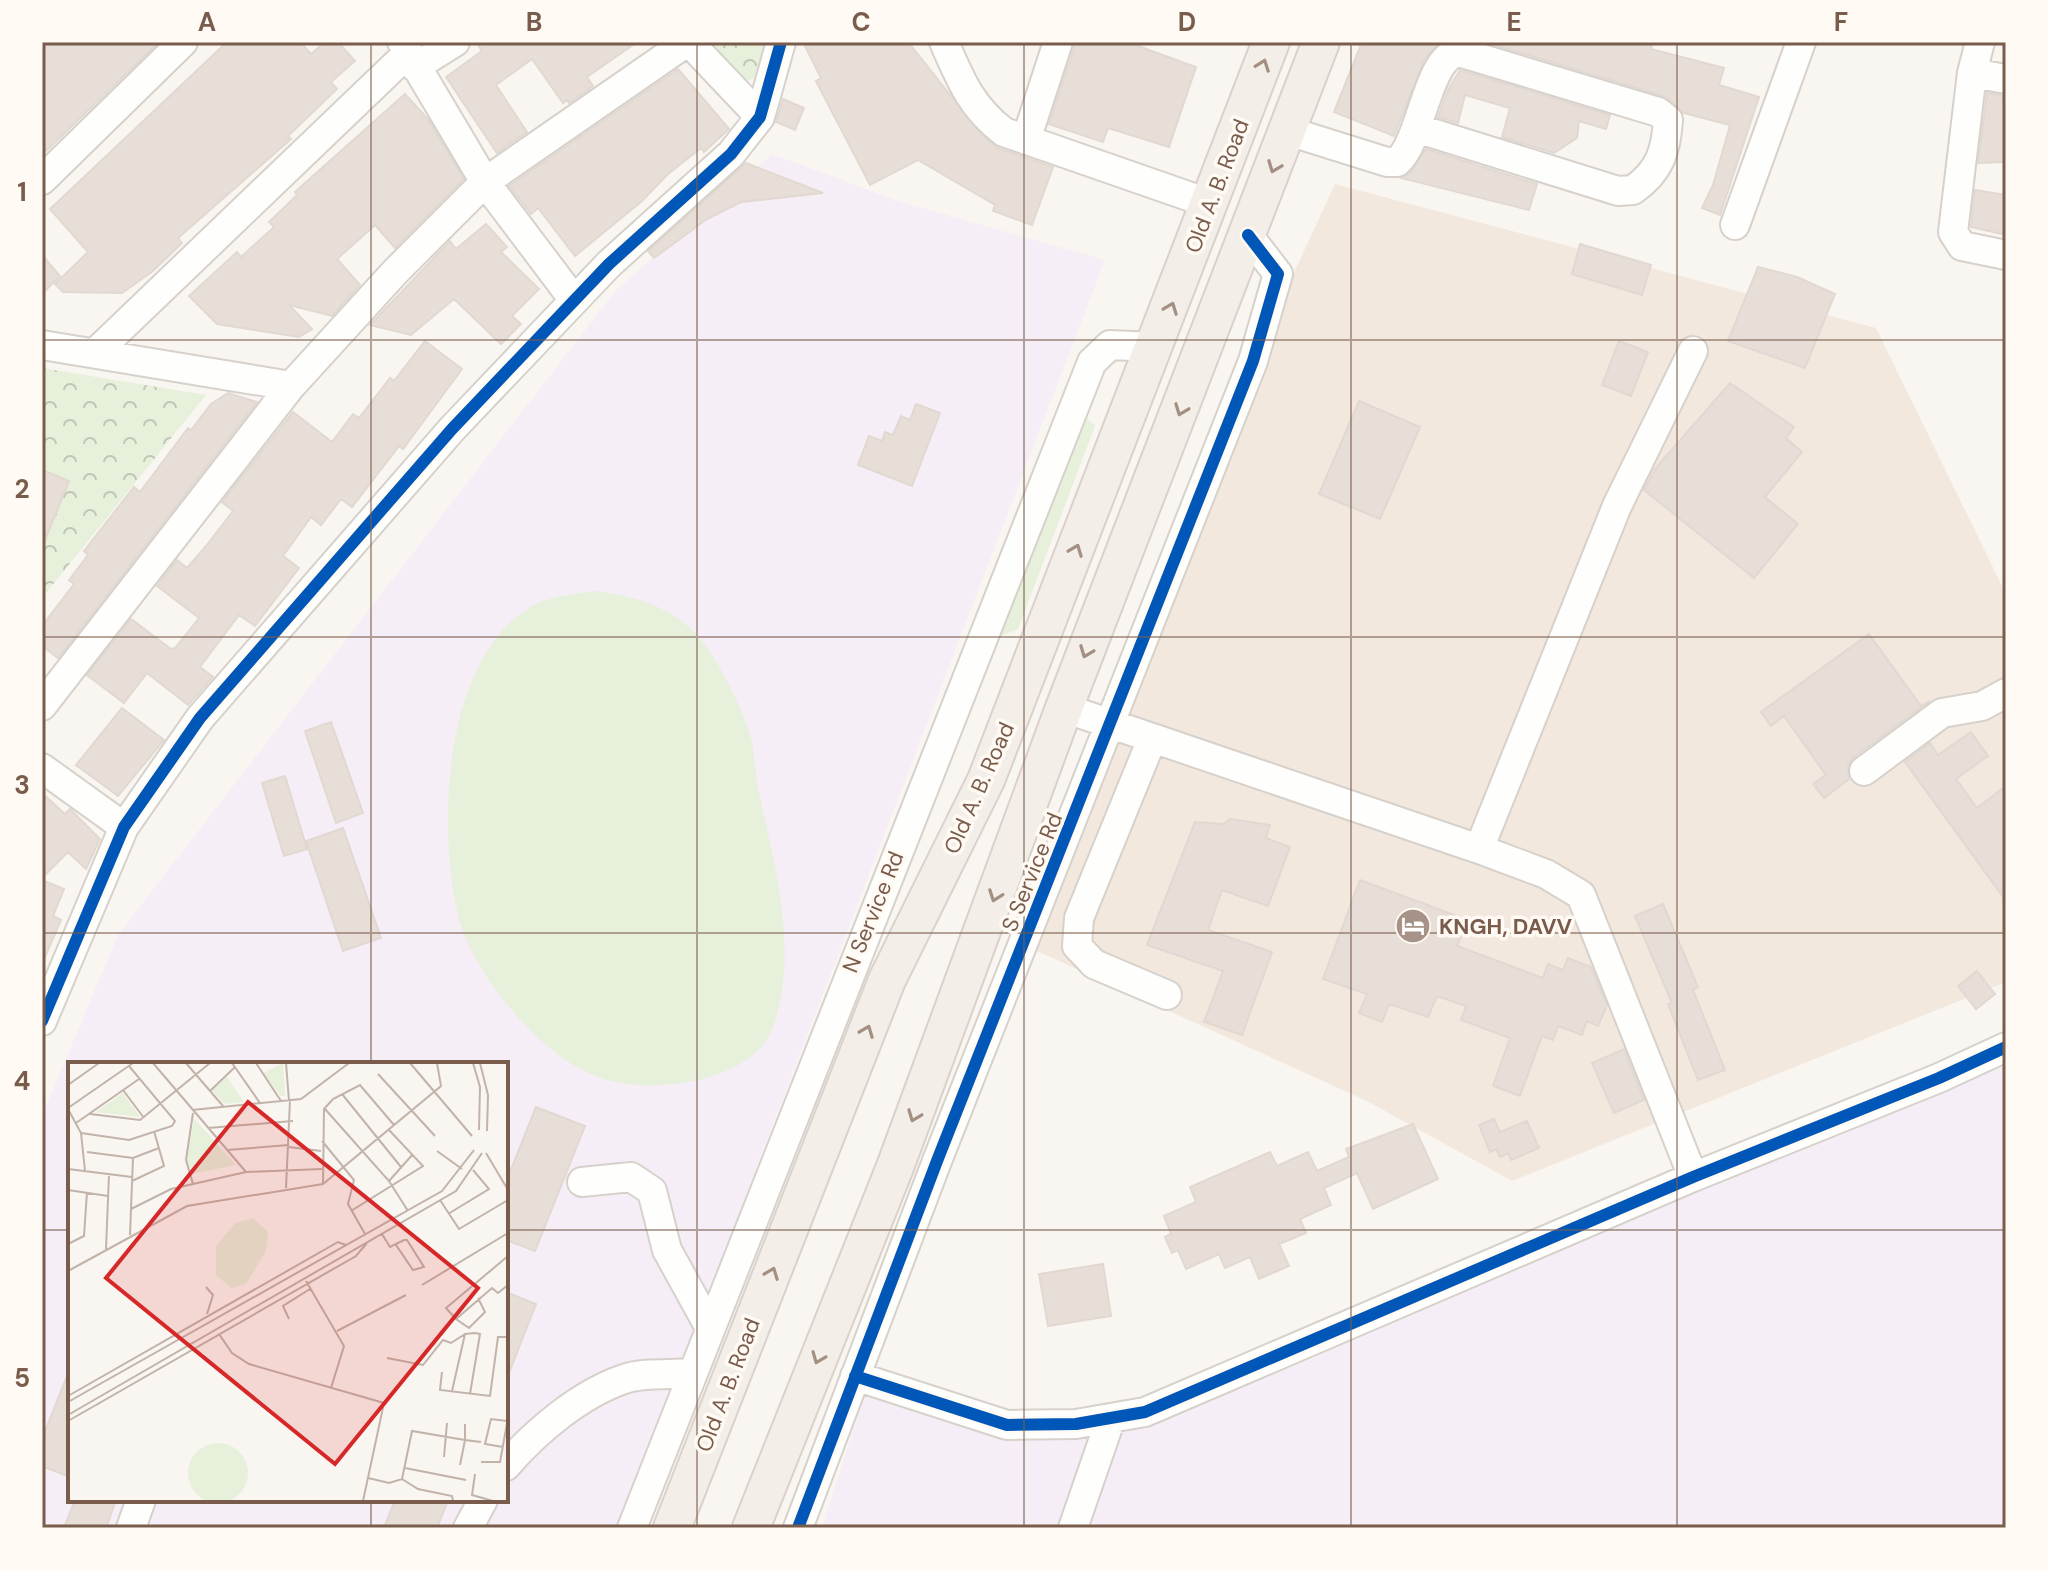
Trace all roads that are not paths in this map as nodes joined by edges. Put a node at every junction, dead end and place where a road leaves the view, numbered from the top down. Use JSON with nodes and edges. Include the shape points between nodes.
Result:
{"nodes":[{"id":1,"x":183,"y":42,"type":"edge"},
{"id":2,"x":455,"y":42,"type":"edge"},
{"id":3,"x":688,"y":42,"type":"edge"},
{"id":4,"x":781,"y":42,"type":"edge"},
{"id":5,"x":944,"y":42,"type":"edge"},
{"id":6,"x":1058,"y":42,"type":"edge"},
{"id":7,"x":1271,"y":42,"type":"edge"},
{"id":8,"x":1321,"y":42,"type":"edge"},
{"id":9,"x":1801,"y":42,"type":"edge"},
{"id":10,"x":1980,"y":42,"type":"edge"},
{"id":11,"x":408,"y":54,"type":"edge"},
{"id":12,"x":1972,"y":73,"type":"junction"},
{"id":13,"x":2006,"y":79,"type":"edge"},
{"id":14,"x":760,"y":117,"type":"junction"},
{"id":15,"x":1416,"y":128,"type":"junction"},
{"id":16,"x":1288,"y":131,"type":"junction"},
{"id":17,"x":1026,"y":140,"type":"junction"},
{"id":18,"x":42,"y":180,"type":"edge"},
{"id":19,"x":485,"y":182,"type":"junction"},
{"id":20,"x":1211,"y":204,"type":"junction"},
{"id":21,"x":1735,"y":225,"type":"dead end"},
{"id":22,"x":1248,"y":235,"type":"junction"},
{"id":23,"x":2006,"y":255,"type":"edge"},
{"id":24,"x":574,"y":300,"type":"junction"},
{"id":25,"x":42,"y":345,"type":"edge"},
{"id":26,"x":1155,"y":347,"type":"junction"},
{"id":27,"x":1693,"y":351,"type":"dead end"},
{"id":28,"x":95,"y":353,"type":"junction"},
{"id":29,"x":291,"y":386,"type":"junction"},
{"id":30,"x":51,"y":677,"type":"edge"},
{"id":31,"x":2006,"y":693,"type":"edge"},
{"id":32,"x":42,"y":706,"type":"edge"},
{"id":33,"x":1064,"y":708,"type":"junction"},
{"id":34,"x":1112,"y":725,"type":"junction"},
{"id":35,"x":1152,"y":739,"type":"junction"},
{"id":36,"x":42,"y":768,"type":"edge"},
{"id":37,"x":1864,"y":771,"type":"dead end"},
{"id":38,"x":124,"y":827,"type":"junction"},
{"id":39,"x":1479,"y":849,"type":"junction"},
{"id":40,"x":1167,"y":995,"type":"dead end"},
{"id":41,"x":42,"y":1021,"type":"edge"},
{"id":42,"x":2006,"y":1047,"type":"edge"},
{"id":43,"x":1693,"y":1177,"type":"junction"},
{"id":44,"x":582,"y":1182,"type":"dead end"},
{"id":45,"x":710,"y":1328,"type":"junction"},
{"id":46,"x":692,"y":1373,"type":"junction"},
{"id":47,"x":855,"y":1376,"type":"junction"},
{"id":48,"x":1111,"y":1418,"type":"junction"},
{"id":49,"x":508,"y":1464,"type":"edge"},
{"id":50,"x":140,"y":1502,"type":"edge"},
{"id":51,"x":482,"y":1502,"type":"edge"},
{"id":52,"x":131,"y":1528,"type":"edge"},
{"id":53,"x":468,"y":1528,"type":"edge"},
{"id":54,"x":632,"y":1528,"type":"edge"},
{"id":55,"x":672,"y":1528,"type":"edge"},
{"id":56,"x":751,"y":1528,"type":"edge"},
{"id":57,"x":798,"y":1528,"type":"edge"},
{"id":58,"x":1073,"y":1528,"type":"edge"}],
"edges":[{"from":1,"to":18,"type":"street"},
{"from":2,"to":11,"type":"street"},
{"from":3,"to":14,"type":"street"},
{"from":3,"to":19,"type":"street"},
{"from":4,"to":14,"type":"street"},
{"from":5,"to":17,"type":"street","via":[[981,115]]},
{"from":6,"to":17,"type":"street"},
{"from":20,"to":7,"type":"main road","name":"Old A. B. Road","one_way":true},
{"from":8,"to":16,"type":"main road","name":"Old A. B. Road"},
{"from":9,"to":21,"type":"street"},
{"from":10,"to":12,"type":"street"},
{"from":11,"to":19,"type":"street"},
{"from":11,"to":28,"type":"street"},
{"from":12,"to":13,"type":"street"},
{"from":12,"to":23,"type":"street","via":[[1953,232],[1962,246]]},
{"from":14,"to":24,"type":"street","via":[[731,154]]},
{"from":15,"to":15,"type":"street","via":[[1618,191],[1633,190],[1660,165],[1668,120],[1658,112],[1459,52],[1441,63]]},
{"from":15,"to":16,"type":"street","via":[[1397,162]]},
{"from":16,"to":22,"type":"main road","name":"Old A. B. Road","one_way":true},
{"from":17,"to":20,"type":"street"},
{"from":19,"to":24,"type":"street"},
{"from":19,"to":29,"type":"street"},
{"from":26,"to":20,"type":"main road","name":"Old A. B. Road","one_way":true},
{"from":22,"to":33,"type":"main road","name":"Old A. B. Road","one_way":true},
{"from":22,"to":34,"type":"street","name":"S Service Rd","via":[[1278,274],[1274,289],[1253,361]]},
{"from":24,"to":38,"type":"street","via":[[452,429],[200,718]]},
{"from":25,"to":28,"type":"street"},
{"from":26,"to":45,"type":"street","name":"N Service Rd","via":[[1110,345],[1092,362]]},
{"from":55,"to":26,"type":"main road","name":"Old A. B. Road","one_way":true,"via":[[887,980],[986,780]]},
{"from":27,"to":39,"type":"street","via":[[1617,506]]},
{"from":28,"to":29,"type":"street"},
{"from":29,"to":30,"type":"street"},
{"from":30,"to":32,"type":"street"},
{"from":31,"to":37,"type":"street","via":[[1982,706],[1942,713]]},
{"from":33,"to":34,"type":"street"},
{"from":33,"to":56,"type":"main road","name":"Old A. B. Road","one_way":true,"via":[[951,1017]]},
{"from":34,"to":35,"type":"street"},
{"from":34,"to":47,"type":"street","name":"S Service Rd"},
{"from":35,"to":39,"type":"street"},
{"from":35,"to":40,"type":"street","via":[[1079,918],[1077,946],[1094,964]]},
{"from":36,"to":38,"type":"street"},
{"from":38,"to":41,"type":"street"},
{"from":39,"to":43,"type":"street","via":[[1546,874],[1581,895]]},
{"from":42,"to":43,"type":"street"},
{"from":43,"to":48,"type":"street","via":[[1145,1412]]},
{"from":44,"to":45,"type":"street","via":[[631,1177],[652,1191],[667,1250]]},
{"from":45,"to":46,"type":"street","name":"N Service Rd"},
{"from":46,"to":49,"type":"street","via":[[625,1378],[528,1441]]},
{"from":46,"to":54,"type":"street","name":"N Service Rd"},
{"from":47,"to":48,"type":"street","via":[[1007,1425]]},
{"from":47,"to":57,"type":"street","name":"S Service Rd"},
{"from":48,"to":58,"type":"street"},
{"from":50,"to":52,"type":"street"},
{"from":51,"to":53,"type":"street"}]}
